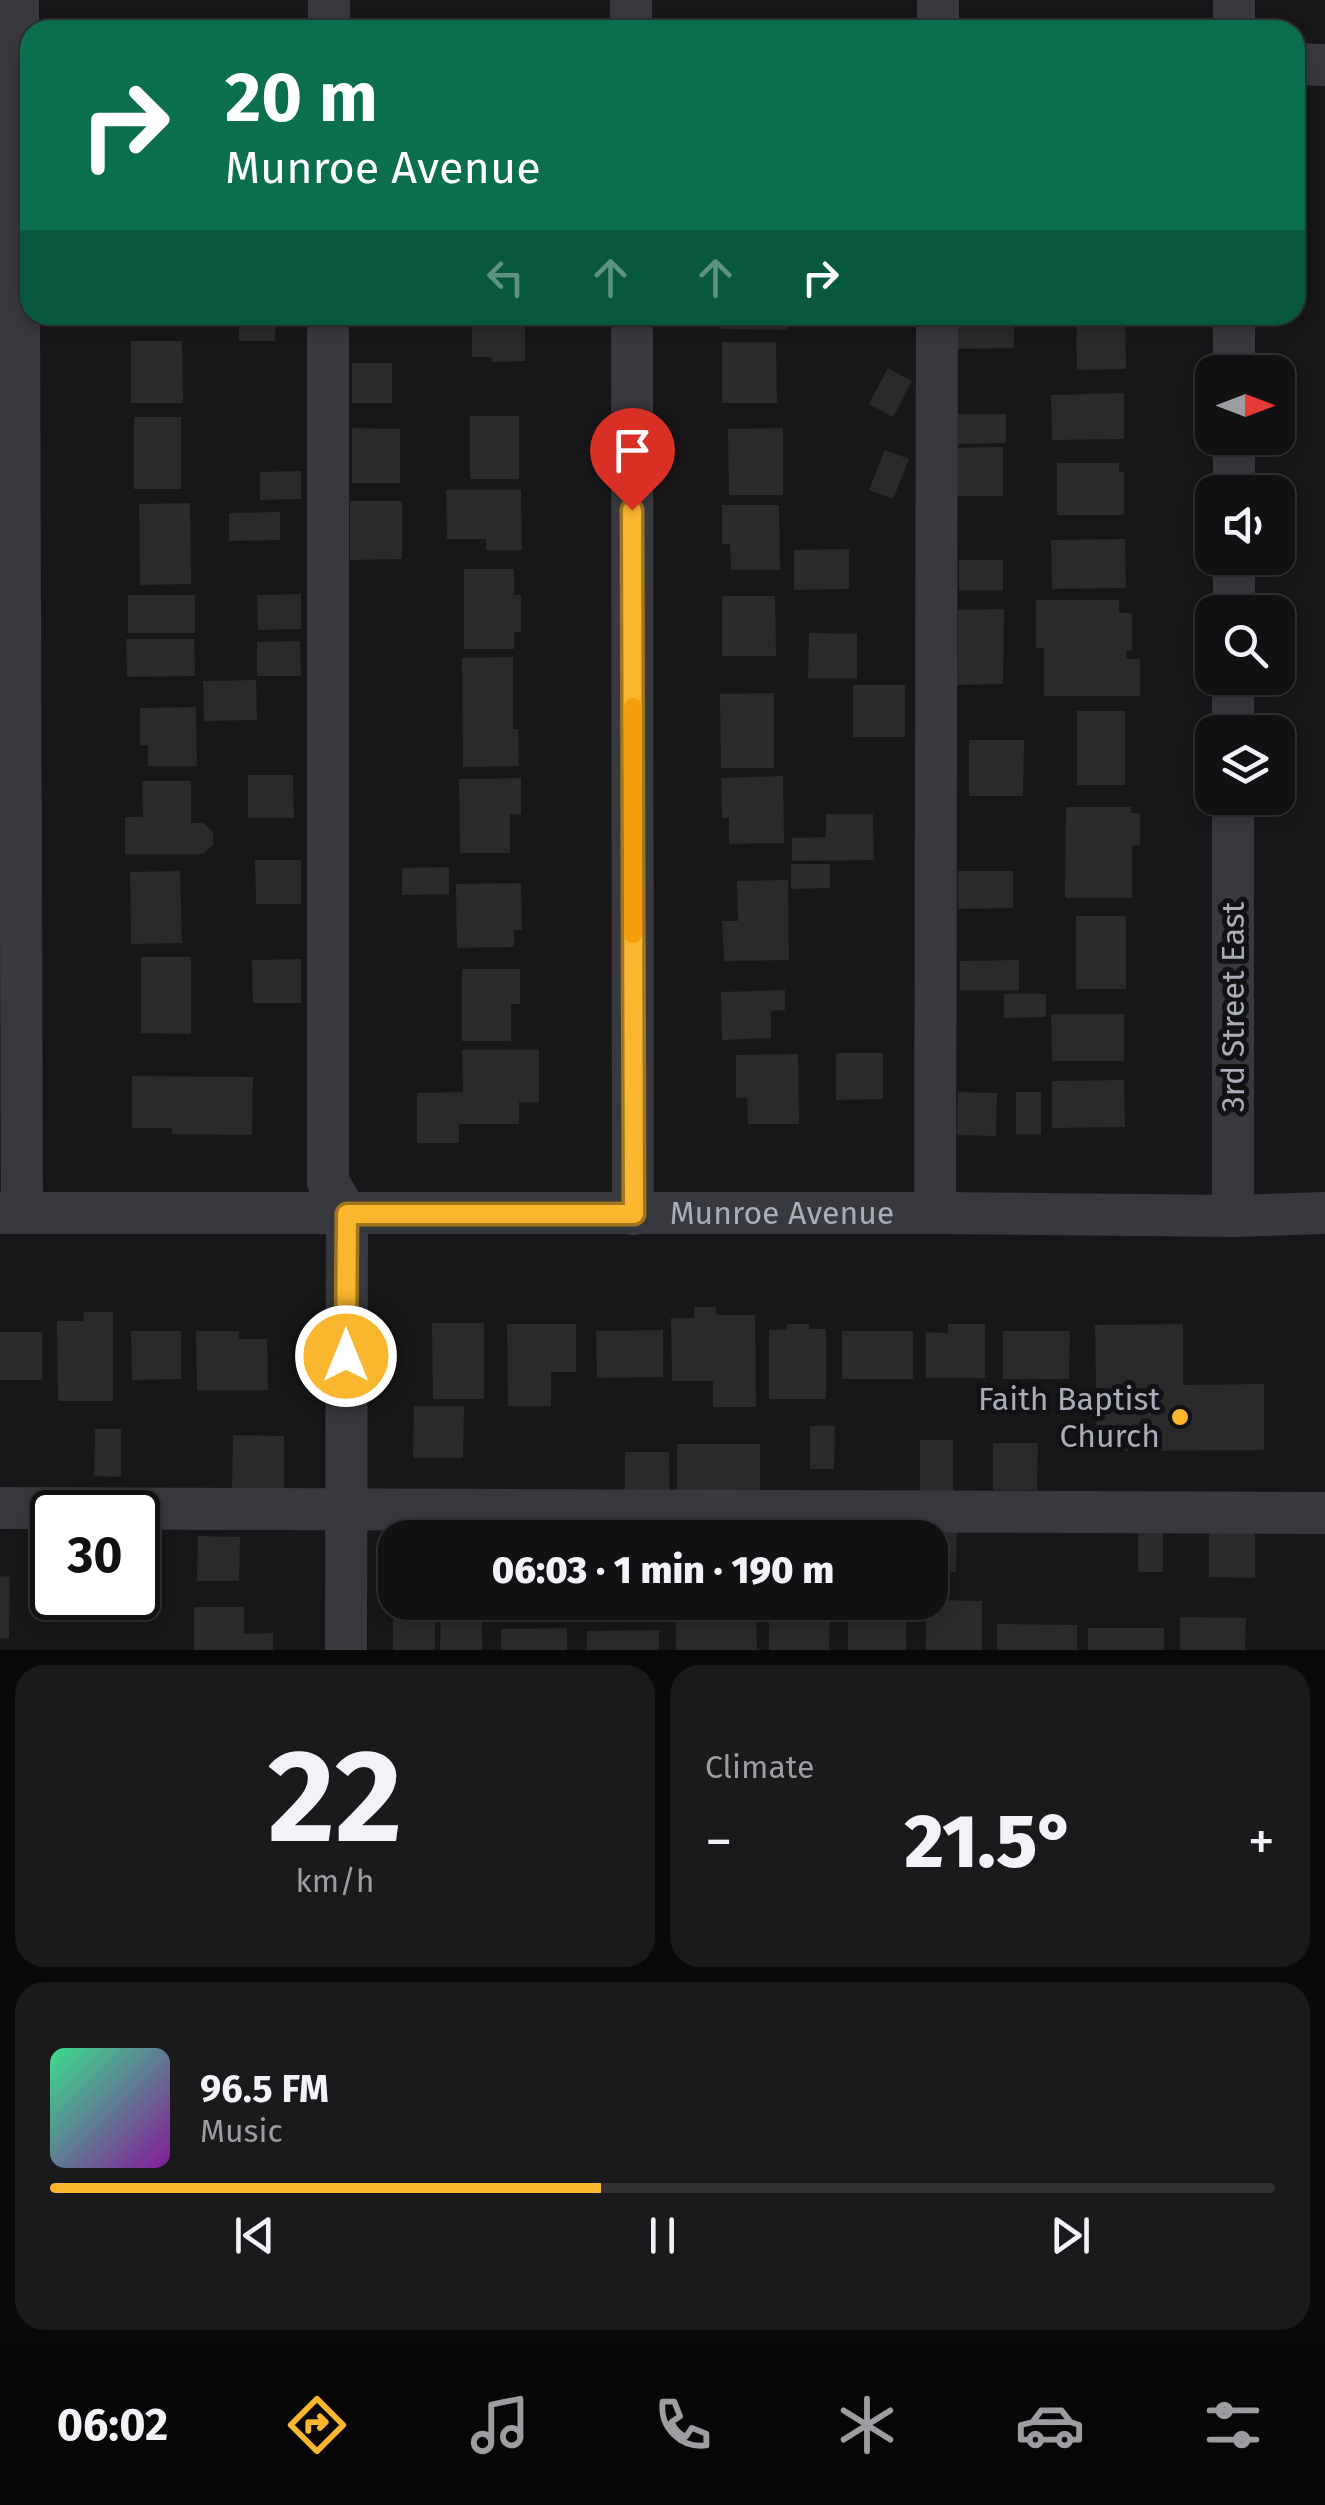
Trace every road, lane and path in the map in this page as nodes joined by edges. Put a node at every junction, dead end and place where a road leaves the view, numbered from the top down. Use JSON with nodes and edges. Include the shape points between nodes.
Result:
{"nodes":[{"id":1,"x":18,"y":0,"type":"edge"},
{"id":2,"x":16,"y":62,"type":"edge"},
{"id":3,"x":328,"y":325,"type":"edge"},
{"id":4,"x":632,"y":325,"type":"edge"},
{"id":5,"x":937,"y":325,"type":"edge"},
{"id":6,"x":1234,"y":325,"type":"edge"},
{"id":7,"x":1234,"y":355,"type":"edge"},
{"id":8,"x":1234,"y":815,"type":"edge"},
{"id":9,"x":1325,"y":1212,"type":"edge"},
{"id":10,"x":11,"y":1213,"type":"edge"},
{"id":11,"x":935,"y":1213,"type":"junction"},
{"id":12,"x":347,"y":1214,"type":"junction"},
{"id":13,"x":634,"y":1214,"type":"junction"},
{"id":14,"x":1233,"y":1216,"type":"junction"},
{"id":15,"x":0,"y":1508,"type":"edge"},
{"id":16,"x":344,"y":1508,"type":"junction"},
{"id":17,"x":1325,"y":1512,"type":"edge"},
{"id":18,"x":346,"y":1650,"type":"edge"}],
"edges":[{"from":1,"to":2,"type":"street"},
{"from":2,"to":10,"type":"street"},
{"from":3,"to":12,"type":"street","via":[[328,1182]]},
{"from":4,"to":13,"type":"street"},
{"from":5,"to":11,"type":"street"},
{"from":6,"to":7,"type":"street"},
{"from":8,"to":14,"type":"street","name":"3rd Street East"},
{"from":9,"to":14,"type":"street","name":"Munroe Avenue"},
{"from":10,"to":12,"type":"street","name":"Munroe Avenue"},
{"from":11,"to":13,"type":"street","name":"Munroe Avenue"},
{"from":11,"to":14,"type":"street","name":"Munroe Avenue"},
{"from":12,"to":13,"type":"street","name":"Munroe Avenue"},
{"from":12,"to":16,"type":"street"},
{"from":15,"to":16,"type":"street"},
{"from":16,"to":17,"type":"street"},
{"from":16,"to":18,"type":"street"}]}
